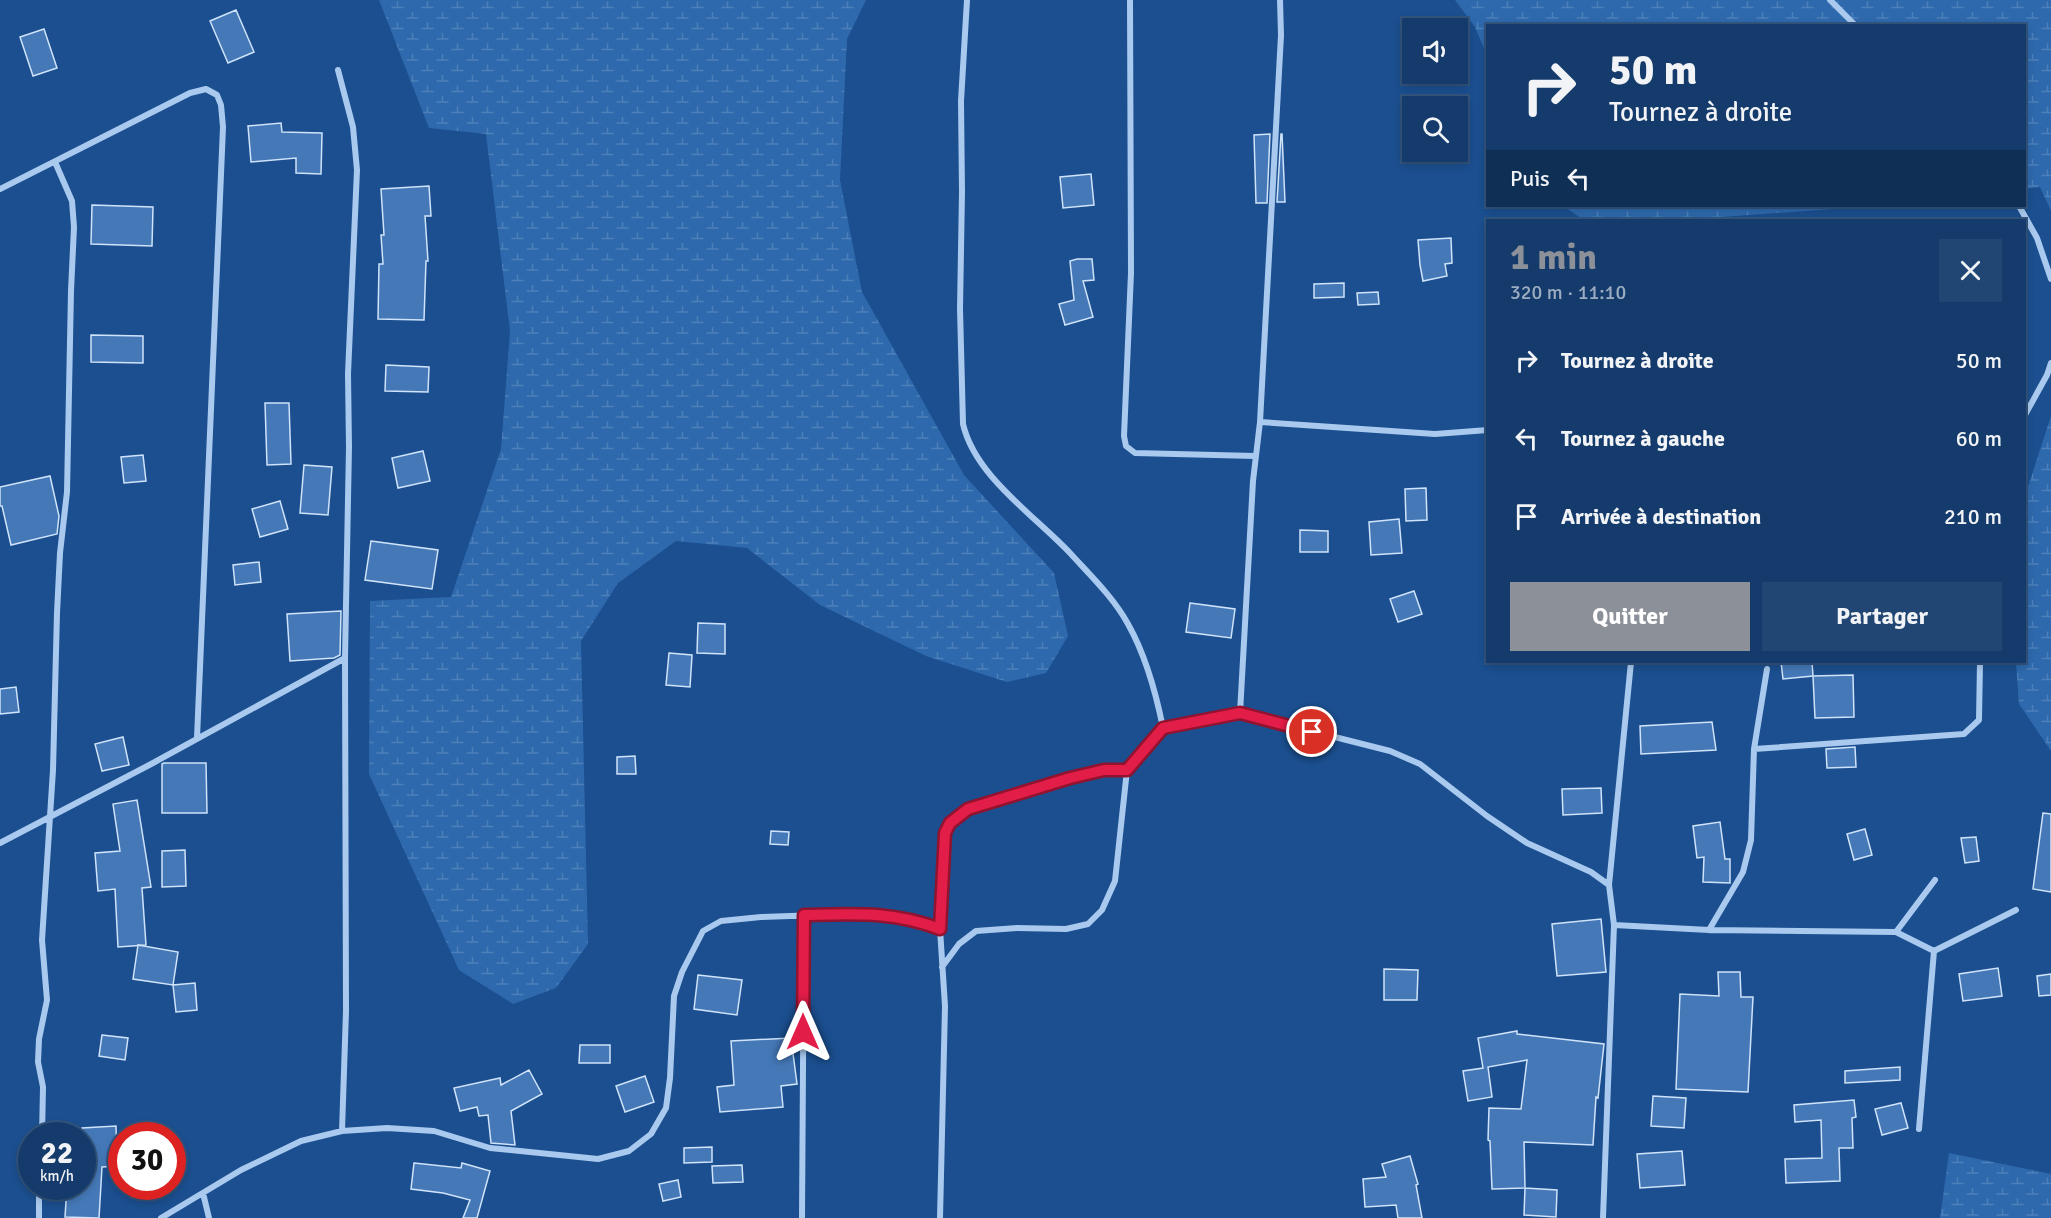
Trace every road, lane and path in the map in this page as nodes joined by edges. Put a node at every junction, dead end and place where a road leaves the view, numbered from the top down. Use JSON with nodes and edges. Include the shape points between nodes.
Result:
{"nodes":[{"id":1,"x":967,"y":0,"type":"edge"},
{"id":2,"x":1130,"y":0,"type":"edge"},
{"id":3,"x":1280,"y":0,"type":"edge"},
{"id":4,"x":1830,"y":0,"type":"edge"},
{"id":5,"x":1854,"y":24,"type":"edge"},
{"id":6,"x":338,"y":70,"type":"dead end"},
{"id":7,"x":55,"y":162,"type":"junction"},
{"id":8,"x":0,"y":189,"type":"edge"},
{"id":9,"x":2020,"y":207,"type":"edge"},
{"id":10,"x":2051,"y":279,"type":"edge"},
{"id":11,"x":2051,"y":363,"type":"edge"},
{"id":12,"x":2026,"y":414,"type":"edge"},
{"id":13,"x":1260,"y":422,"type":"junction"},
{"id":14,"x":1486,"y":430,"type":"edge"},
{"id":15,"x":1255,"y":456,"type":"junction"},
{"id":16,"x":345,"y":658,"type":"junction"},
{"id":17,"x":1631,"y":663,"type":"edge"},
{"id":18,"x":1980,"y":663,"type":"edge"},
{"id":19,"x":1767,"y":669,"type":"dead end"},
{"id":20,"x":1240,"y":713,"type":"junction"},
{"id":21,"x":1163,"y":728,"type":"junction"},
{"id":22,"x":198,"y":738,"type":"junction"},
{"id":23,"x":1754,"y":749,"type":"junction"},
{"id":24,"x":1127,"y":770,"type":"junction"},
{"id":25,"x":49,"y":818,"type":"junction"},
{"id":26,"x":0,"y":843,"type":"edge"},
{"id":27,"x":1935,"y":880,"type":"dead end"},
{"id":28,"x":1609,"y":885,"type":"junction"},
{"id":29,"x":2016,"y":910,"type":"dead end"},
{"id":30,"x":804,"y":915,"type":"junction"},
{"id":31,"x":1614,"y":925,"type":"junction"},
{"id":32,"x":940,"y":929,"type":"junction"},
{"id":33,"x":1710,"y":930,"type":"junction"},
{"id":34,"x":1896,"y":932,"type":"junction"},
{"id":35,"x":1934,"y":951,"type":"junction"},
{"id":36,"x":942,"y":967,"type":"junction"},
{"id":37,"x":43,"y":1122,"type":"edge"},
{"id":38,"x":1919,"y":1129,"type":"dead end"},
{"id":39,"x":342,"y":1131,"type":"junction"},
{"id":40,"x":203,"y":1193,"type":"junction"},
{"id":41,"x":39,"y":1200,"type":"edge"},
{"id":42,"x":39,"y":1218,"type":"edge"},
{"id":43,"x":161,"y":1218,"type":"edge"},
{"id":44,"x":209,"y":1218,"type":"edge"},
{"id":45,"x":802,"y":1218,"type":"edge"},
{"id":46,"x":940,"y":1218,"type":"edge"},
{"id":47,"x":1603,"y":1218,"type":"edge"}],
"edges":[{"from":1,"to":21,"type":"street","via":[[961,101],[960,309],[967,441],[1010,496],[1069,552],[1128,623],[1148,669]]},
{"from":2,"to":15,"type":"street","via":[[1131,273],[1126,446],[1135,453]]},
{"from":3,"to":13,"type":"street"},
{"from":4,"to":5,"type":"street"},
{"from":6,"to":16,"type":"street","via":[[353,127],[357,170],[348,374]]},
{"from":7,"to":8,"type":"street"},
{"from":7,"to":22,"type":"street","via":[[190,93],[206,89],[217,94],[223,127],[221,198]]},
{"from":7,"to":25,"type":"street","via":[[72,201],[74,227],[67,492],[57,603]]},
{"from":9,"to":10,"type":"street","via":[[2037,238]]},
{"from":11,"to":12,"type":"street"},
{"from":13,"to":14,"type":"street","via":[[1435,434]]},
{"from":13,"to":15,"type":"street"},
{"from":15,"to":20,"type":"street"},
{"from":16,"to":22,"type":"street"},
{"from":16,"to":39,"type":"street","via":[[346,1011]]},
{"from":17,"to":28,"type":"street"},
{"from":18,"to":23,"type":"street","via":[[1979,720],[1964,734]]},
{"from":19,"to":23,"type":"street"},
{"from":20,"to":21,"type":"street"},
{"from":20,"to":28,"type":"street","via":[[1390,751],[1420,764],[1527,843],[1591,872]]},
{"from":21,"to":24,"type":"street"},
{"from":22,"to":25,"type":"street"},
{"from":23,"to":33,"type":"street","via":[[1751,840],[1743,872]]},
{"from":24,"to":32,"type":"street","via":[[1104,770],[1070,778],[958,815],[945,833]]},
{"from":24,"to":36,"type":"street","via":[[1115,881],[1102,910],[1088,924],[1066,929],[976,931],[959,944]]},
{"from":25,"to":26,"type":"street"},
{"from":25,"to":37,"type":"street","via":[[42,940],[47,1000],[38,1062]]},
{"from":27,"to":34,"type":"street"},
{"from":28,"to":31,"type":"street"},
{"from":29,"to":35,"type":"street"},
{"from":30,"to":32,"type":"street","via":[[875,914],[920,921]]},
{"from":30,"to":39,"type":"street","via":[[721,921],[703,931],[674,996],[666,1108],[651,1134],[629,1151],[598,1159],[490,1148],[434,1131]]},
{"from":30,"to":45,"type":"street"},
{"from":31,"to":33,"type":"street"},
{"from":31,"to":47,"type":"street"},
{"from":32,"to":36,"type":"street"},
{"from":33,"to":34,"type":"street"},
{"from":34,"to":35,"type":"street"},
{"from":35,"to":38,"type":"street"},
{"from":36,"to":46,"type":"street","via":[[945,1006]]},
{"from":39,"to":40,"type":"street","via":[[301,1141]]},
{"from":40,"to":43,"type":"street"},
{"from":40,"to":44,"type":"street"},
{"from":41,"to":42,"type":"street"}]}
